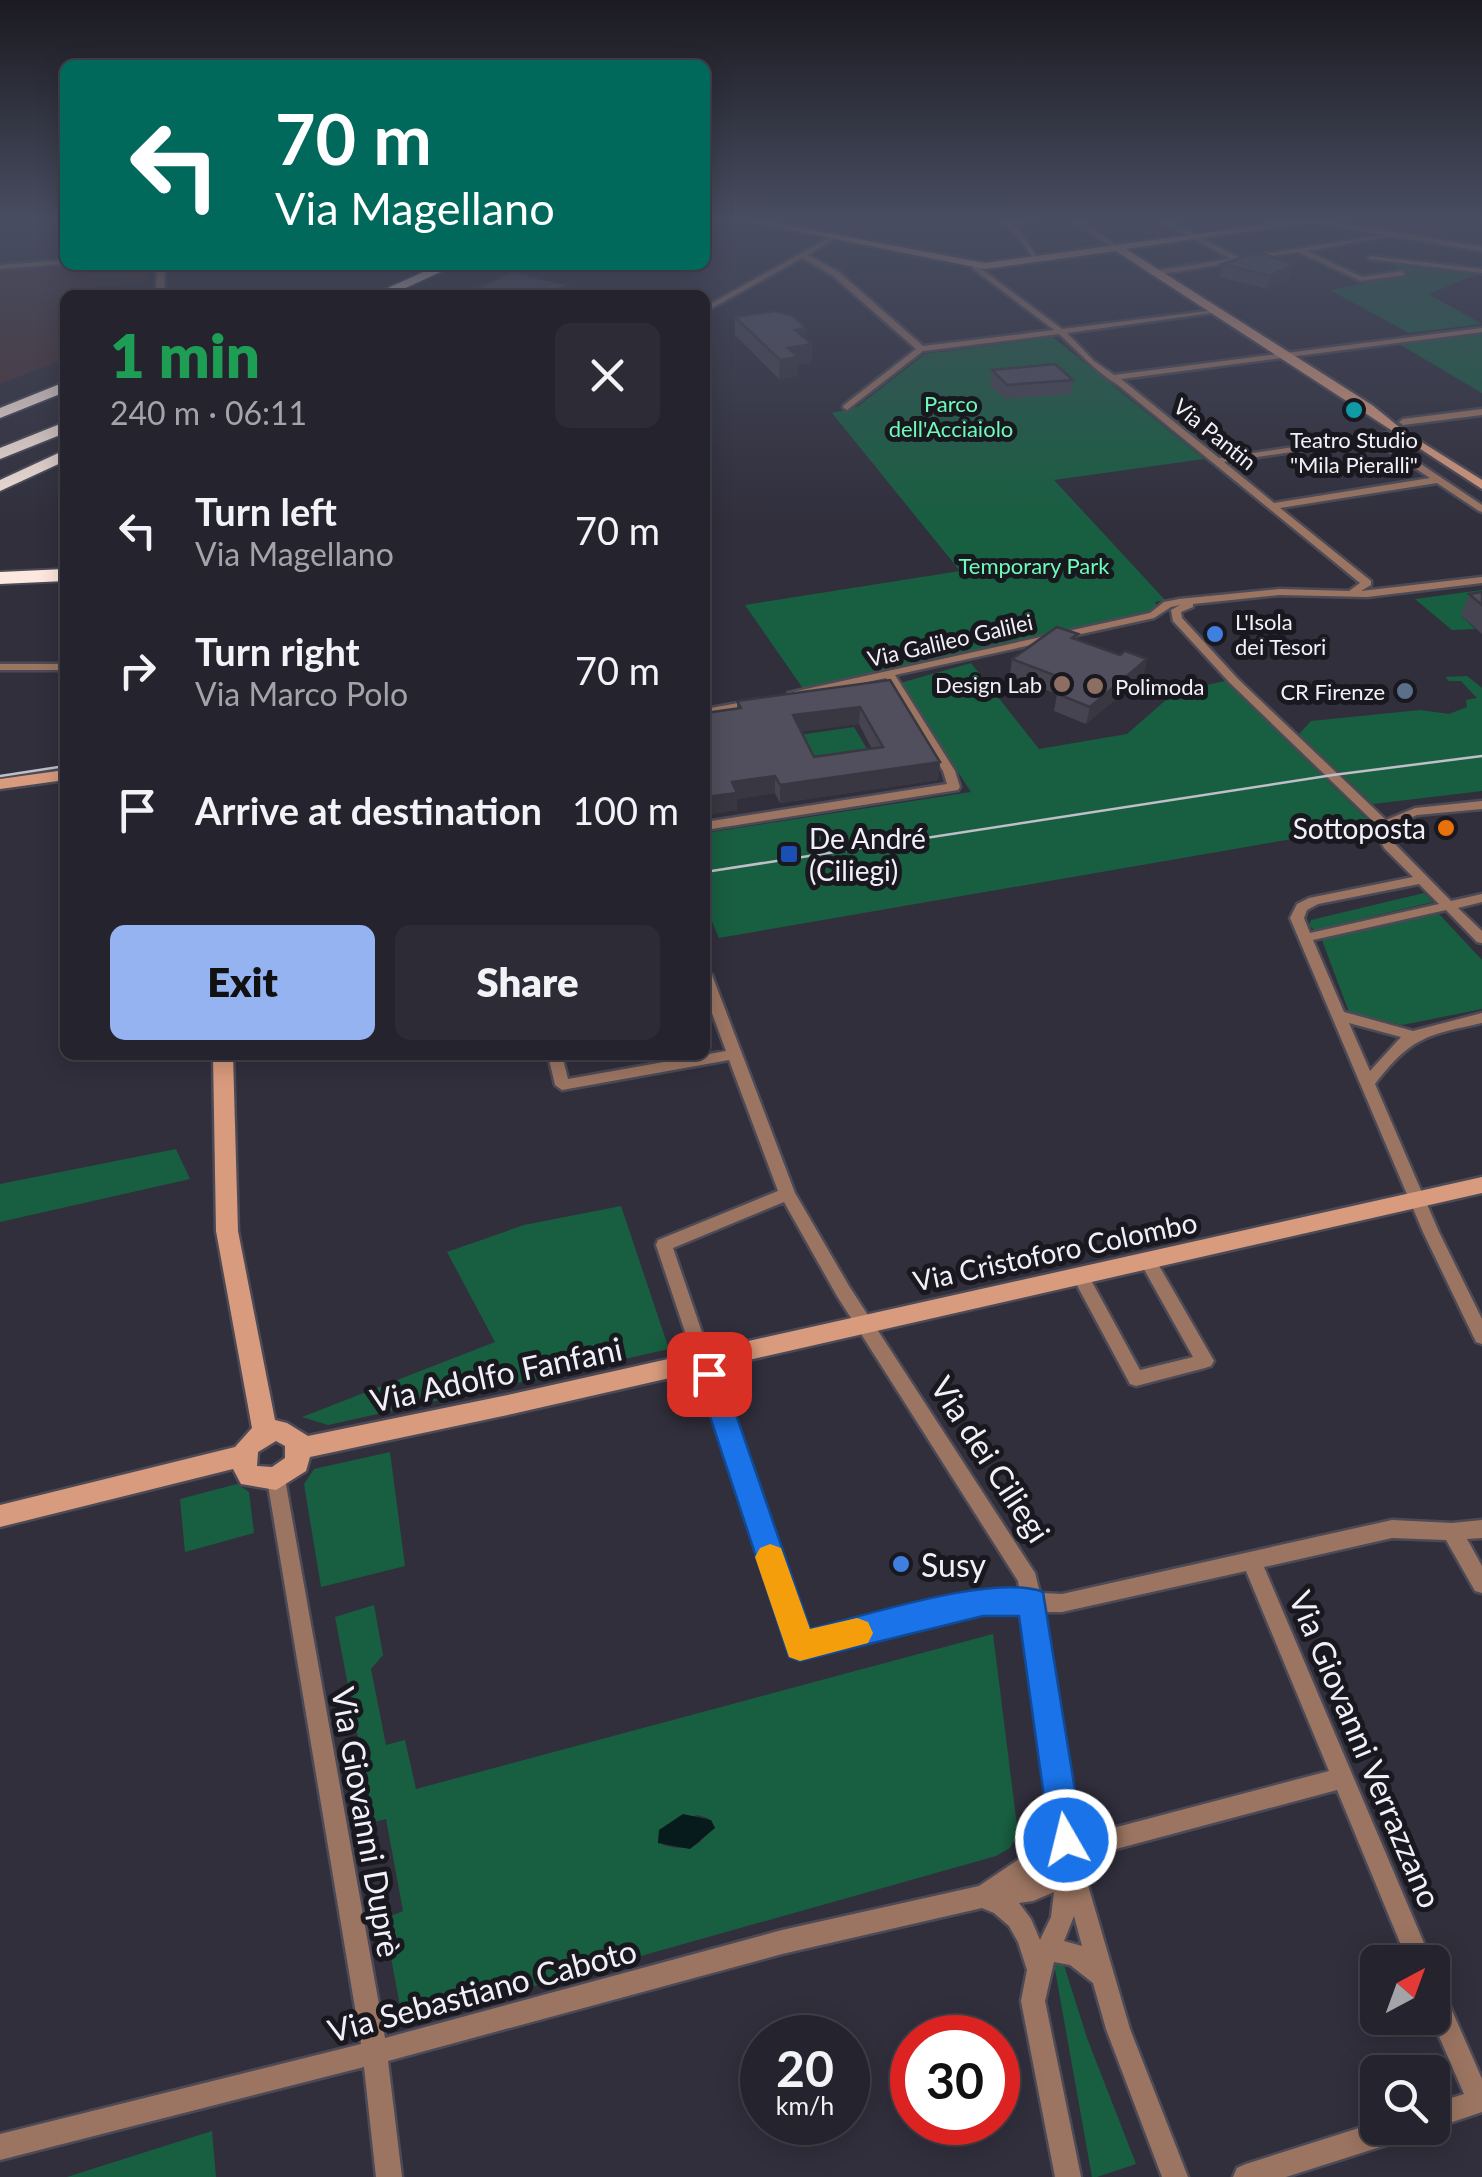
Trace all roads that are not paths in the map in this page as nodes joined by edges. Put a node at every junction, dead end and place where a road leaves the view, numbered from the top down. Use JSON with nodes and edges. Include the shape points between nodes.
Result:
{"nodes":[{"id":1,"x":890,"y":322,"type":"edge"},
{"id":2,"x":1045,"y":322,"type":"edge"},
{"id":3,"x":1140,"y":322,"type":"edge"},
{"id":4,"x":1231,"y":322,"type":"edge"},
{"id":5,"x":1482,"y":330,"type":"edge"},
{"id":6,"x":1058,"y":332,"type":"junction"},
{"id":7,"x":921,"y":349,"type":"junction"},
{"id":8,"x":1283,"y":354,"type":"junction"},
{"id":9,"x":1110,"y":378,"type":"junction"},
{"id":10,"x":60,"y":388,"type":"edge"},
{"id":11,"x":847,"y":407,"type":"dead end"},
{"id":12,"x":60,"y":411,"type":"edge"},
{"id":13,"x":1482,"y":412,"type":"edge"},
{"id":14,"x":0,"y":413,"type":"edge"},
{"id":15,"x":1482,"y":421,"type":"edge"},
{"id":16,"x":0,"y":426,"type":"edge"},
{"id":17,"x":60,"y":429,"type":"edge"},
{"id":18,"x":1405,"y":430,"type":"junction"},
{"id":19,"x":1374,"y":437,"type":"junction"},
{"id":20,"x":60,"y":440,"type":"edge"},
{"id":21,"x":0,"y":454,"type":"edge"},
{"id":22,"x":60,"y":458,"type":"edge"},
{"id":23,"x":1216,"y":461,"type":"junction"},
{"id":24,"x":0,"y":466,"type":"edge"},
{"id":25,"x":1482,"y":477,"type":"edge"},
{"id":26,"x":1438,"y":480,"type":"junction"},
{"id":27,"x":0,"y":486,"type":"edge"},
{"id":28,"x":1482,"y":486,"type":"edge"},
{"id":29,"x":1272,"y":506,"type":"junction"},
{"id":30,"x":1482,"y":510,"type":"edge"},
{"id":31,"x":60,"y":565,"type":"edge"},
{"id":32,"x":0,"y":568,"type":"edge"},
{"id":33,"x":60,"y":575,"type":"edge"},
{"id":34,"x":0,"y":577,"type":"edge"},
{"id":35,"x":1482,"y":580,"type":"edge"},
{"id":36,"x":1349,"y":592,"type":"junction"},
{"id":37,"x":1202,"y":602,"type":"junction"},
{"id":38,"x":60,"y":666,"type":"edge"},
{"id":39,"x":0,"y":667,"type":"edge"},
{"id":40,"x":889,"y":674,"type":"junction"},
{"id":41,"x":780,"y":698,"type":"edge"},
{"id":42,"x":762,"y":701,"type":"edge"},
{"id":43,"x":710,"y":711,"type":"edge"},
{"id":44,"x":60,"y":776,"type":"edge"},
{"id":45,"x":0,"y":784,"type":"edge"},
{"id":46,"x":1482,"y":804,"type":"edge"},
{"id":47,"x":710,"y":825,"type":"edge"},
{"id":48,"x":1384,"y":825,"type":"junction"},
{"id":49,"x":1422,"y":879,"type":"junction"},
{"id":50,"x":1482,"y":898,"type":"edge"},
{"id":51,"x":1448,"y":906,"type":"junction"},
{"id":52,"x":1305,"y":938,"type":"junction"},
{"id":53,"x":1482,"y":939,"type":"edge"},
{"id":54,"x":710,"y":989,"type":"edge"},
{"id":55,"x":1341,"y":1016,"type":"junction"},
{"id":56,"x":1482,"y":1018,"type":"edge"},
{"id":57,"x":724,"y":1024,"type":"junction"},
{"id":58,"x":710,"y":1027,"type":"edge"},
{"id":59,"x":1410,"y":1035,"type":"junction"},
{"id":60,"x":735,"y":1054,"type":"junction"},
{"id":61,"x":710,"y":1058,"type":"edge"},
{"id":62,"x":223,"y":1060,"type":"edge"},
{"id":63,"x":557,"y":1060,"type":"edge"},
{"id":64,"x":702,"y":1060,"type":"edge"},
{"id":65,"x":1369,"y":1082,"type":"junction"},
{"id":66,"x":1482,"y":1185,"type":"edge"},
{"id":67,"x":787,"y":1194,"type":"junction"},
{"id":68,"x":1418,"y":1202,"type":"junction"},
{"id":69,"x":1148,"y":1262,"type":"junction"},
{"id":70,"x":1080,"y":1276,"type":"junction"},
{"id":71,"x":864,"y":1324,"type":"junction"},
{"id":72,"x":1482,"y":1337,"type":"edge"},
{"id":73,"x":705,"y":1361,"type":"junction"},
{"id":74,"x":265,"y":1432,"type":"junction"},
{"id":75,"x":300,"y":1448,"type":"junction"},
{"id":76,"x":243,"y":1456,"type":"junction"},
{"id":77,"x":276,"y":1479,"type":"junction"},
{"id":78,"x":0,"y":1516,"type":"edge"},
{"id":79,"x":1482,"y":1530,"type":"edge"},
{"id":80,"x":1452,"y":1532,"type":"junction"},
{"id":81,"x":1252,"y":1561,"type":"junction"},
{"id":82,"x":1482,"y":1584,"type":"edge"},
{"id":83,"x":1032,"y":1602,"type":"junction"},
{"id":84,"x":1344,"y":1778,"type":"junction"},
{"id":85,"x":1069,"y":1860,"type":"junction"},
{"id":86,"x":981,"y":1898,"type":"junction"},
{"id":87,"x":1413,"y":1945,"type":"edge"},
{"id":88,"x":1044,"y":1960,"type":"junction"},
{"id":89,"x":1100,"y":1974,"type":"junction"},
{"id":90,"x":1450,"y":2032,"type":"edge"},
{"id":91,"x":375,"y":2052,"type":"junction"},
{"id":92,"x":1480,"y":2101,"type":"edge"},
{"id":93,"x":1450,"y":2110,"type":"edge"},
{"id":94,"x":1360,"y":2140,"type":"edge"},
{"id":95,"x":0,"y":2148,"type":"edge"},
{"id":96,"x":388,"y":2177,"type":"edge"},
{"id":97,"x":1068,"y":2177,"type":"edge"},
{"id":98,"x":1175,"y":2177,"type":"edge"},
{"id":99,"x":1246,"y":2177,"type":"edge"}],
"edges":[{"from":1,"to":7,"type":"street"},
{"from":2,"to":6,"type":"street","name":"Via Pantin"},
{"from":3,"to":6,"type":"street"},
{"from":4,"to":8,"type":"street"},
{"from":5,"to":8,"type":"street"},
{"from":6,"to":7,"type":"street"},
{"from":6,"to":9,"type":"street","name":"Via Pantin"},
{"from":7,"to":11,"type":"street"},
{"from":8,"to":9,"type":"street"},
{"from":8,"to":18,"type":"street"},
{"from":9,"to":23,"type":"street","name":"Via Pantin"},
{"from":10,"to":14,"type":"highway"},
{"from":12,"to":16,"type":"highway"},
{"from":13,"to":18,"type":"street"},
{"from":15,"to":18,"type":"street"},
{"from":17,"to":21,"type":"highway"},
{"from":18,"to":19,"type":"street"},
{"from":18,"to":25,"type":"street"},
{"from":18,"to":28,"type":"street"},
{"from":19,"to":23,"type":"street"},
{"from":19,"to":26,"type":"street"},
{"from":20,"to":24,"type":"highway"},
{"from":22,"to":27,"type":"highway"},
{"from":23,"to":29,"type":"street","name":"Via Pantin"},
{"from":26,"to":29,"type":"street"},
{"from":26,"to":30,"type":"street"},
{"from":29,"to":36,"type":"street","name":"Via Pantin","via":[[1366,583]]},
{"from":31,"to":32,"type":"highway"},
{"from":33,"to":34,"type":"highway"},
{"from":35,"to":36,"type":"street","name":"Via Galileo Galilei"},
{"from":36,"to":37,"type":"street","name":"Via Galileo Galilei"},
{"from":37,"to":40,"type":"street","name":"Via Galileo Galilei","via":[[1170,603],[1154,614]]},
{"from":37,"to":48,"type":"street","via":[[1181,607],[1176,617]]},
{"from":38,"to":39,"type":"street"},
{"from":40,"to":41,"type":"street","name":"Via Galileo Galilei"},
{"from":40,"to":47,"type":"street","via":[[954,787]]},
{"from":42,"to":43,"type":"street"},
{"from":44,"to":45,"type":"street"},
{"from":46,"to":48,"type":"street","via":[[1409,814]]},
{"from":48,"to":49,"type":"street","via":[[1388,845]]},
{"from":49,"to":51,"type":"street"},
{"from":49,"to":52,"type":"street","via":[[1308,902],[1297,918]]},
{"from":50,"to":51,"type":"street"},
{"from":51,"to":52,"type":"street"},
{"from":51,"to":53,"type":"street"},
{"from":52,"to":55,"type":"street"},
{"from":54,"to":57,"type":"street","name":"Via dei Ciliegi"},
{"from":55,"to":59,"type":"street"},
{"from":55,"to":65,"type":"street"},
{"from":56,"to":59,"type":"street"},
{"from":57,"to":58,"type":"street"},
{"from":57,"to":60,"type":"street","name":"Via dei Ciliegi"},
{"from":59,"to":65,"type":"street"},
{"from":60,"to":61,"type":"street"},
{"from":60,"to":67,"type":"street","name":"Via dei Ciliegi"},
{"from":62,"to":74,"type":"street","via":[[226,1231]]},
{"from":63,"to":64,"type":"street","via":[[562,1085]]},
{"from":65,"to":68,"type":"street"},
{"from":66,"to":68,"type":"street","name":"Via Cristoforo Colombo"},
{"from":67,"to":71,"type":"street","name":"Via dei Ciliegi"},
{"from":67,"to":73,"type":"street","via":[[664,1245]]},
{"from":68,"to":69,"type":"street","name":"Via Cristoforo Colombo"},
{"from":68,"to":72,"type":"street"},
{"from":69,"to":70,"type":"street","name":"Via Cristoforo Colombo"},
{"from":69,"to":70,"type":"street","via":[[1205,1361],[1136,1379]]},
{"from":70,"to":71,"type":"street","name":"Via Cristoforo Colombo"},
{"from":71,"to":73,"type":"street","name":"Via Cristoforo Colombo"},
{"from":71,"to":83,"type":"street","name":"Via dei Ciliegi","via":[[1018,1559]]},
{"from":73,"to":75,"type":"street","name":"Via Adolfo Fanfani"},
{"from":73,"to":83,"type":"street","via":[[800,1646],[983,1602]]},
{"from":74,"to":75,"type":"street","via":[[294,1435]]},
{"from":74,"to":76,"type":"street"},
{"from":75,"to":77,"type":"street","via":[[297,1463]]},
{"from":76,"to":77,"type":"street","via":[[250,1476]]},
{"from":76,"to":78,"type":"street"},
{"from":77,"to":91,"type":"street","name":"Via Giovanni Duprè"},
{"from":79,"to":80,"type":"street"},
{"from":80,"to":81,"type":"street","via":[[1392,1528]]},
{"from":80,"to":82,"type":"street"},
{"from":81,"to":83,"type":"street","via":[[1062,1603]]},
{"from":81,"to":84,"type":"street","name":"Via Giovanni Verrazzano"},
{"from":83,"to":85,"type":"street","name":"Via dei Ciliegi"},
{"from":84,"to":85,"type":"street","name":"Via Sebastiano Caboto","via":[[1098,1843]]},
{"from":84,"to":87,"type":"street","name":"Via Giovanni Verrazzano"},
{"from":85,"to":86,"type":"street","name":"Via Sebastiano Caboto","via":[[1043,1886]]},
{"from":85,"to":88,"type":"street","via":[[1066,1904]]},
{"from":85,"to":89,"type":"street"},
{"from":86,"to":88,"type":"street","via":[[1012,1910]]},
{"from":86,"to":91,"type":"street","name":"Via Sebastiano Caboto","via":[[782,1942]]},
{"from":88,"to":89,"type":"street","via":[[1076,1955]]},
{"from":88,"to":97,"type":"street","via":[[1033,2010]]},
{"from":89,"to":98,"type":"street"},
{"from":90,"to":92,"type":"street"},
{"from":91,"to":95,"type":"street","name":"Via Sebastiano Caboto"},
{"from":91,"to":96,"type":"street","name":"Via Giovanni Duprè"},
{"from":92,"to":93,"type":"street"},
{"from":94,"to":99,"type":"street"}]}
